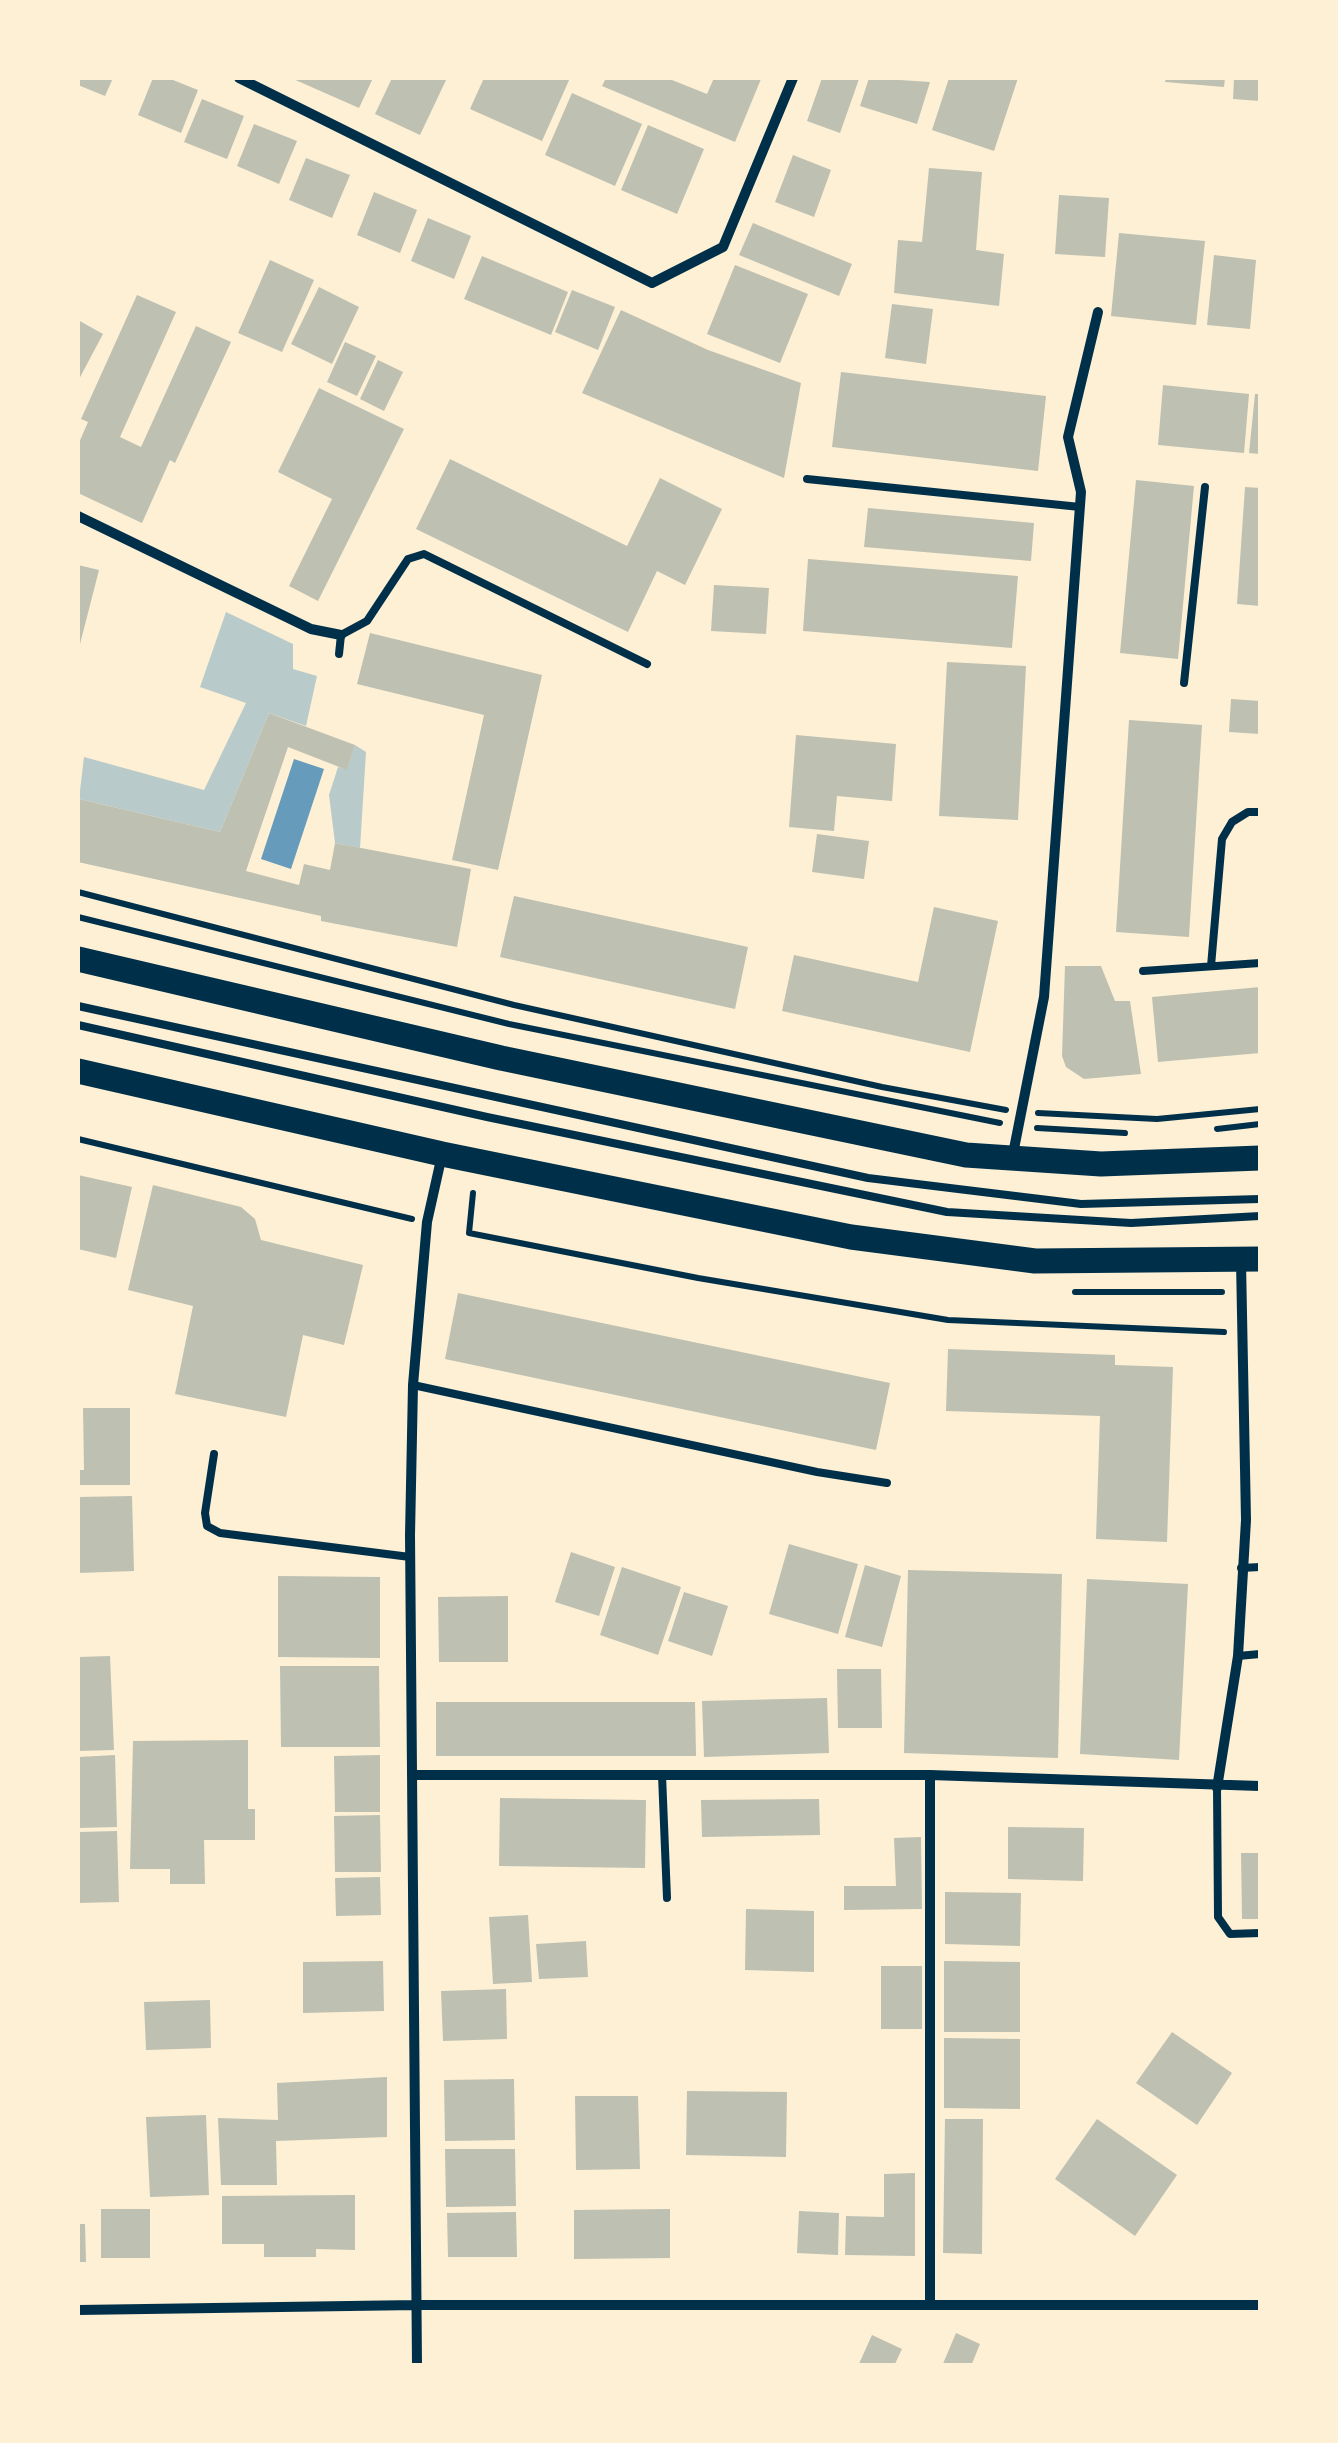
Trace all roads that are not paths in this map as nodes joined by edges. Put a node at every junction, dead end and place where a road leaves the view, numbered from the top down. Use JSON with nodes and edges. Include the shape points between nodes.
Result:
{"nodes":[{"id":1,"x":238,"y":78,"type":"edge"},
{"id":2,"x":794,"y":78,"type":"edge"},
{"id":3,"x":1098,"y":312,"type":"dead end"},
{"id":4,"x":808,"y":480,"type":"dead end"},
{"id":5,"x":1205,"y":488,"type":"dead end"},
{"id":6,"x":1080,"y":507,"type":"junction"},
{"id":7,"x":78,"y":516,"type":"edge"},
{"id":8,"x":341,"y":635,"type":"junction"},
{"id":9,"x":339,"y":654,"type":"dead end"},
{"id":10,"x":647,"y":664,"type":"dead end"},
{"id":11,"x":1184,"y":683,"type":"dead end"},
{"id":12,"x":1260,"y":812,"type":"edge"},
{"id":13,"x":78,"y":959,"type":"edge"},
{"id":14,"x":1260,"y":963,"type":"edge"},
{"id":15,"x":1211,"y":966,"type":"junction"},
{"id":16,"x":1143,"y":972,"type":"dead end"},
{"id":17,"x":78,"y":1006,"type":"edge"},
{"id":18,"x":78,"y":1024,"type":"edge"},
{"id":19,"x":78,"y":1071,"type":"edge"},
{"id":20,"x":442,"y":1154,"type":"junction"},
{"id":21,"x":1260,"y":1158,"type":"edge"},
{"id":22,"x":1012,"y":1160,"type":"junction"},
{"id":23,"x":1260,"y":1199,"type":"edge"},
{"id":24,"x":1260,"y":1216,"type":"edge"},
{"id":25,"x":1250,"y":1260,"type":"edge"},
{"id":26,"x":413,"y":1385,"type":"junction"},
{"id":27,"x":214,"y":1454,"type":"dead end"},
{"id":28,"x":888,"y":1482,"type":"dead end"},
{"id":29,"x":410,"y":1557,"type":"junction"},
{"id":30,"x":1260,"y":1566,"type":"edge"},
{"id":31,"x":1241,"y":1568,"type":"junction"},
{"id":32,"x":1260,"y":1654,"type":"edge"},
{"id":33,"x":1238,"y":1656,"type":"junction"},
{"id":34,"x":412,"y":1775,"type":"junction"},
{"id":35,"x":662,"y":1776,"type":"junction"},
{"id":36,"x":930,"y":1776,"type":"junction"},
{"id":37,"x":1260,"y":1786,"type":"edge"},
{"id":38,"x":1217,"y":1788,"type":"junction"},
{"id":39,"x":668,"y":1898,"type":"dead end"},
{"id":40,"x":1260,"y":1933,"type":"edge"},
{"id":41,"x":930,"y":2304,"type":"junction"},
{"id":42,"x":416,"y":2305,"type":"junction"},
{"id":43,"x":1260,"y":2305,"type":"edge"},
{"id":44,"x":78,"y":2310,"type":"edge"},
{"id":45,"x":417,"y":2366,"type":"edge"}],
"edges":[{"from":1,"to":2,"type":"street","via":[[652,283],[723,247]]},
{"from":3,"to":6,"type":"street","via":[[1068,437]]},
{"from":4,"to":6,"type":"lane"},
{"from":5,"to":11,"type":"lane"},
{"from":6,"to":22,"type":"street","via":[[1044,997]]},
{"from":7,"to":8,"type":"street","via":[[311,629]]},
{"from":8,"to":9,"type":"lane"},
{"from":8,"to":10,"type":"lane","via":[[367,621],[408,558],[424,554]]},
{"from":12,"to":15,"type":"lane","via":[[1232,822],[1222,839]]},
{"from":13,"to":22,"type":"main road","via":[[806,1125]]},
{"from":14,"to":15,"type":"lane"},
{"from":15,"to":16,"type":"lane"},
{"from":17,"to":23,"type":"lane","via":[[868,1178],[1081,1204]]},
{"from":18,"to":24,"type":"lane","via":[[506,1122],[946,1212],[1131,1222]]},
{"from":19,"to":20,"type":"main road"},
{"from":20,"to":25,"type":"main road","via":[[949,1251],[1084,1263]]},
{"from":20,"to":26,"type":"street","via":[[427,1222]]},
{"from":21,"to":22,"type":"main road"},
{"from":25,"to":31,"type":"street"},
{"from":26,"to":28,"type":"lane"},
{"from":26,"to":29,"type":"street"},
{"from":27,"to":29,"type":"lane","via":[[205,1513],[207,1526],[220,1534]]},
{"from":29,"to":34,"type":"street"},
{"from":30,"to":31,"type":"lane"},
{"from":31,"to":33,"type":"street"},
{"from":32,"to":33,"type":"lane"},
{"from":33,"to":38,"type":"street"},
{"from":34,"to":35,"type":"street"},
{"from":34,"to":42,"type":"street"},
{"from":35,"to":36,"type":"street"},
{"from":35,"to":39,"type":"lane"},
{"from":36,"to":38,"type":"street"},
{"from":36,"to":41,"type":"street"},
{"from":37,"to":38,"type":"street"},
{"from":38,"to":40,"type":"lane","via":[[1218,1917],[1230,1934]]},
{"from":41,"to":42,"type":"street"},
{"from":41,"to":43,"type":"street"},
{"from":42,"to":44,"type":"street"},
{"from":42,"to":45,"type":"street"}]}
